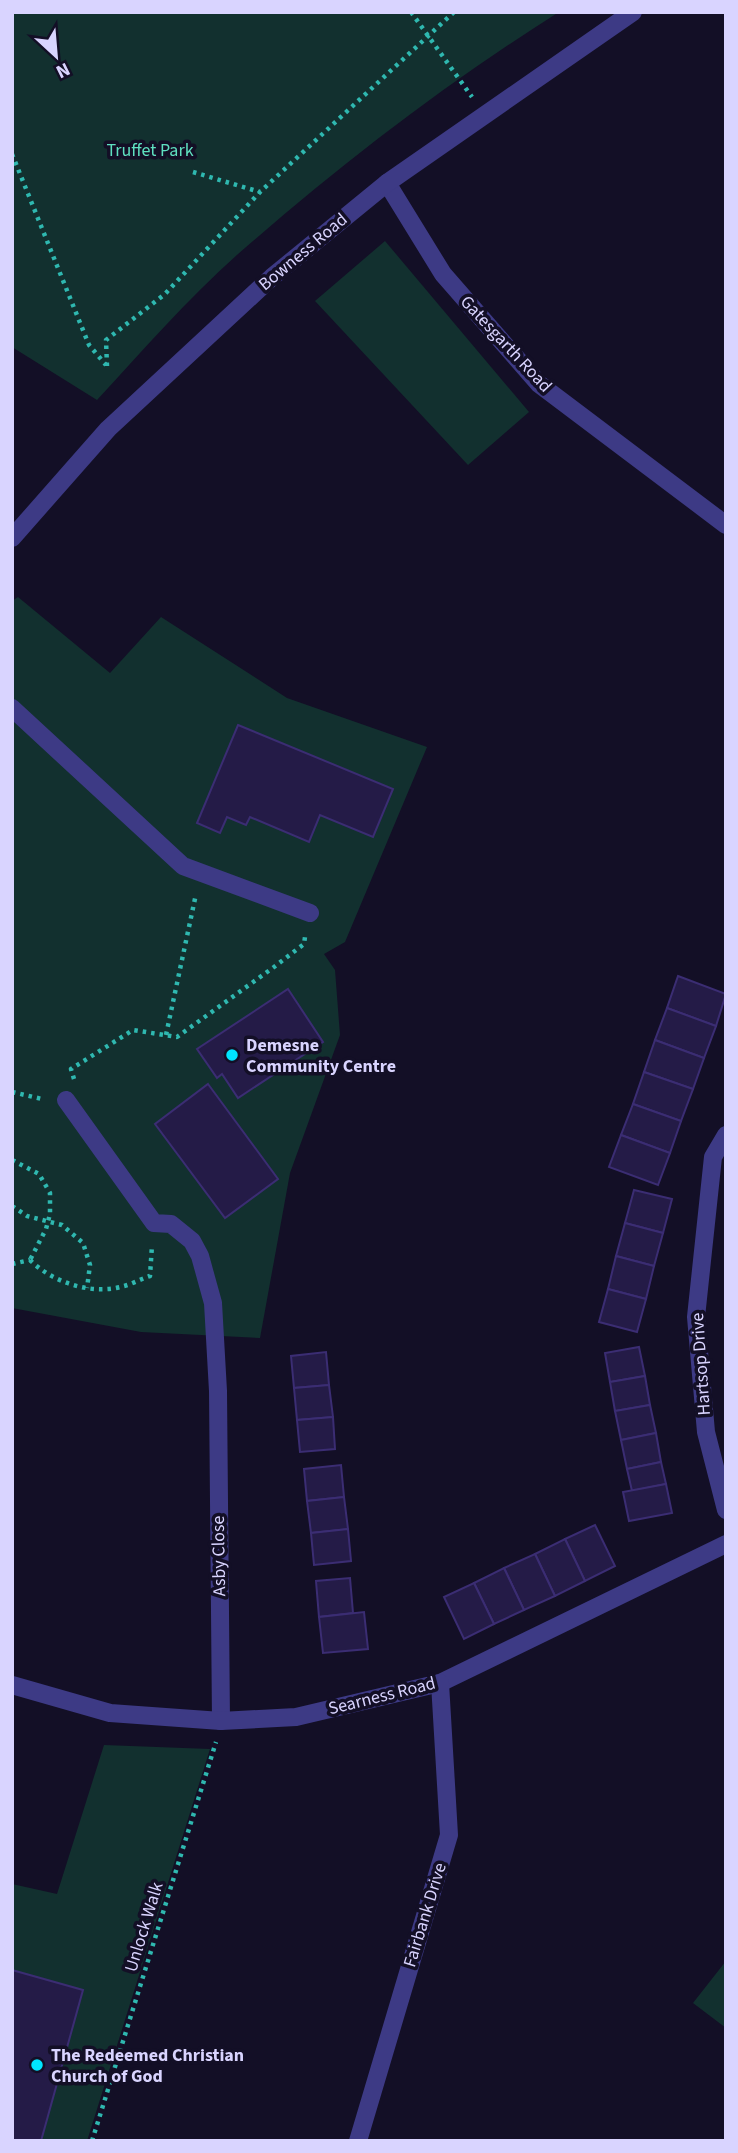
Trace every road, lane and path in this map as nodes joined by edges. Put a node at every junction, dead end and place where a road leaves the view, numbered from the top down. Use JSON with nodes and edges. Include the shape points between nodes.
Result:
{"nodes":[{"id":1,"x":411,"y":12,"type":"edge"},
{"id":2,"x":454,"y":12,"type":"edge"},
{"id":3,"x":633,"y":12,"type":"edge"},
{"id":4,"x":614,"y":18,"type":"edge"},
{"id":5,"x":428,"y":36,"type":"junction"},
{"id":6,"x":485,"y":115,"type":"junction"},
{"id":7,"x":12,"y":154,"type":"edge"},
{"id":8,"x":194,"y":172,"type":"dead end"},
{"id":9,"x":387,"y":183,"type":"junction"},
{"id":10,"x":260,"y":192,"type":"junction"},
{"id":11,"x":726,"y":525,"type":"edge"},
{"id":12,"x":12,"y":538,"type":"edge"},
{"id":13,"x":12,"y":708,"type":"edge"},
{"id":14,"x":202,"y":873,"type":"junction"},
{"id":15,"x":310,"y":913,"type":"joint"},
{"id":16,"x":166,"y":1035,"type":"junction"},
{"id":17,"x":12,"y":1092,"type":"edge"},
{"id":18,"x":66,"y":1100,"type":"junction"},
{"id":19,"x":726,"y":1135,"type":"edge"},
{"id":20,"x":12,"y":1160,"type":"edge"},
{"id":21,"x":12,"y":1206,"type":"edge"},
{"id":22,"x":48,"y":1222,"type":"junction"},
{"id":23,"x":154,"y":1223,"type":"junction"},
{"id":24,"x":30,"y":1260,"type":"junction"},
{"id":25,"x":12,"y":1264,"type":"edge"},
{"id":26,"x":87,"y":1288,"type":"junction"},
{"id":27,"x":726,"y":1510,"type":"edge"},
{"id":28,"x":726,"y":1544,"type":"edge"},
{"id":29,"x":440,"y":1682,"type":"junction"},
{"id":30,"x":12,"y":1685,"type":"edge"},
{"id":31,"x":221,"y":1721,"type":"junction"},
{"id":32,"x":92,"y":2141,"type":"edge"},
{"id":33,"x":358,"y":2141,"type":"edge"}],
"edges":[{"from":1,"to":5,"type":"path"},
{"from":2,"to":5,"type":"path"},
{"from":3,"to":4,"type":"street","name":"Bowness Road"},
{"from":4,"to":6,"type":"street","name":"Bowness Road"},
{"from":5,"to":6,"type":"path"},
{"from":5,"to":10,"type":"path"},
{"from":6,"to":9,"type":"street","name":"Bowness Road"},
{"from":7,"to":10,"type":"path","via":[[89,345],[107,366],[106,340],[165,294]]},
{"from":8,"to":10,"type":"path"},
{"from":9,"to":11,"type":"street","name":"Gatesgarth Road","via":[[443,274],[539,384]]},
{"from":9,"to":12,"type":"street","name":"Bowness Road","via":[[272,277],[108,429]]},
{"from":13,"to":14,"type":"street","via":[[183,866]]},
{"from":14,"to":15,"type":"street"},
{"from":14,"to":16,"type":"path"},
{"from":15,"to":16,"type":"path","via":[[304,944],[177,1037]]},
{"from":16,"to":18,"type":"path","via":[[133,1030],[71,1069],[76,1090]]},
{"from":17,"to":18,"type":"path","via":[[57,1107]]},
{"from":18,"to":23,"type":"street"},
{"from":19,"to":27,"type":"street","name":"Hartsop Drive","via":[[713,1157],[696,1317],[706,1432]]},
{"from":20,"to":22,"type":"path","via":[[39,1174],[50,1193]]},
{"from":21,"to":22,"type":"path"},
{"from":22,"to":24,"type":"path"},
{"from":22,"to":26,"type":"path","via":[[62,1225],[83,1244],[90,1265]]},
{"from":23,"to":26,"type":"path","via":[[150,1276],[121,1287]]},
{"from":23,"to":31,"type":"street","name":"Asby Close","via":[[171,1224],[192,1241],[214,1303]]},
{"from":24,"to":25,"type":"path"},
{"from":24,"to":26,"type":"path","via":[[63,1281]]},
{"from":28,"to":29,"type":"street","name":"Searness Road"},
{"from":29,"to":31,"type":"street","name":"Searness Road","via":[[296,1717]]},
{"from":29,"to":33,"type":"street","name":"Fairbank Drive","via":[[449,1835]]},
{"from":30,"to":31,"type":"street","name":"Searness Road","via":[[110,1713]]},
{"from":31,"to":32,"type":"path","name":"Unlock Walk"}]}
